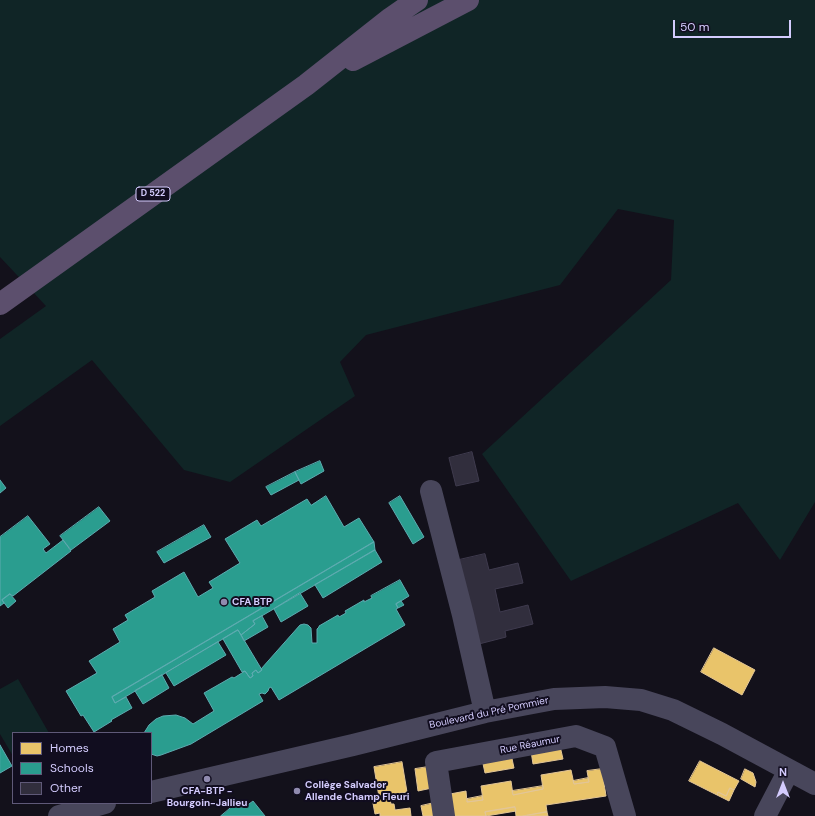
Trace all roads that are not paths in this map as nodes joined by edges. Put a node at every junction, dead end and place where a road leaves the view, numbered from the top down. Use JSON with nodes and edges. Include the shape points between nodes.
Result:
{"nodes":[{"id":1,"x":417,"y":0,"type":"edge"},
{"id":2,"x":468,"y":0,"type":"edge"},
{"id":3,"x":306,"y":85,"type":"junction"},
{"id":4,"x":0,"y":304,"type":"edge"},
{"id":5,"x":432,"y":491,"type":"dead end"},
{"id":6,"x":485,"y":712,"type":"junction"},
{"id":7,"x":790,"y":770,"type":"junction"},
{"id":8,"x":815,"y":784,"type":"edge"},
{"id":9,"x":152,"y":792,"type":"edge"},
{"id":10,"x":101,"y":804,"type":"edge"},
{"id":11,"x":59,"y":816,"type":"edge"},
{"id":12,"x":444,"y":816,"type":"edge"},
{"id":13,"x":625,"y":816,"type":"edge"},
{"id":14,"x":765,"y":816,"type":"edge"}],
"edges":[{"from":1,"to":3,"type":"main road","number":"D 522","via":[[390,18]]},
{"from":2,"to":3,"type":"main road","number":"D 522"},
{"from":3,"to":4,"type":"main road","number":"D 522"},
{"from":5,"to":6,"type":"street"},
{"from":6,"to":7,"type":"street","name":"Boulevard du Pré Pommier","via":[[554,699],[605,697],[642,700],[673,710]]},
{"from":6,"to":9,"type":"street","name":"Boulevard du Pré Pommier"},
{"from":7,"to":8,"type":"street","name":"Boulevard du Pré Pommier"},
{"from":7,"to":14,"type":"street"},
{"from":10,"to":11,"type":"street"},
{"from":12,"to":13,"type":"street","name":"Rue Réaumur","via":[[436,762],[576,736],[605,747]]}]}
